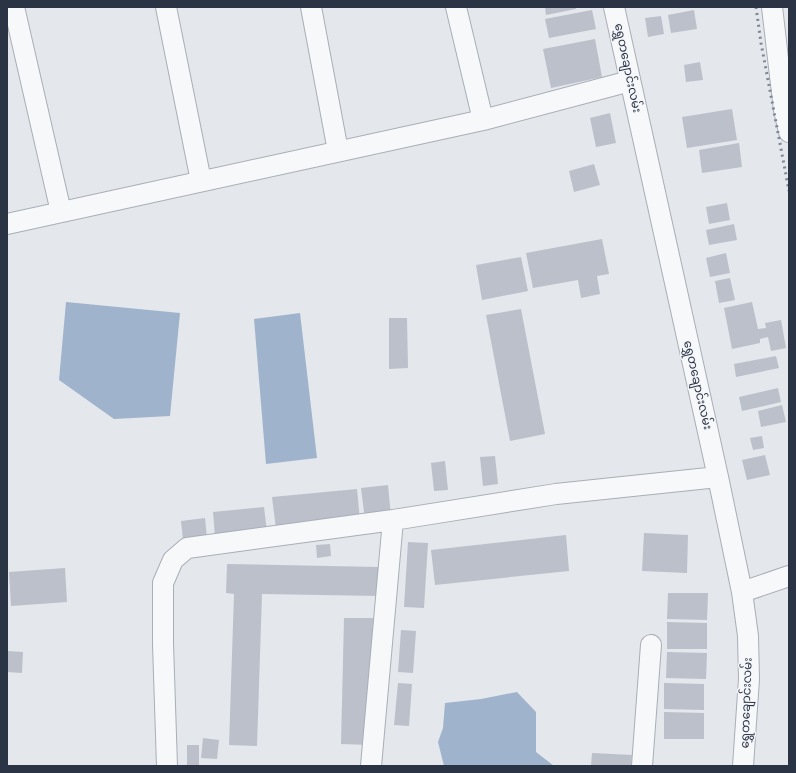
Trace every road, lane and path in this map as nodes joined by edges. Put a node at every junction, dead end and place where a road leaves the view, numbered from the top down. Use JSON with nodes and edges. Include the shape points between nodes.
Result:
{"nodes":[{"id":1,"x":14,"y":7,"type":"edge"},
{"id":2,"x":166,"y":7,"type":"edge"},
{"id":3,"x":311,"y":7,"type":"edge"},
{"id":4,"x":456,"y":7,"type":"edge"},
{"id":5,"x":614,"y":7,"type":"edge"},
{"id":6,"x":772,"y":7,"type":"edge"},
{"id":7,"x":630,"y":81,"type":"junction"},
{"id":8,"x":786,"y":110,"type":"edge"},
{"id":9,"x":482,"y":120,"type":"junction"},
{"id":10,"x":789,"y":132,"type":"edge"},
{"id":11,"x":338,"y":152,"type":"junction"},
{"id":12,"x":201,"y":181,"type":"junction"},
{"id":13,"x":61,"y":212,"type":"junction"},
{"id":14,"x":7,"y":224,"type":"edge"},
{"id":15,"x":718,"y":477,"type":"junction"},
{"id":16,"x":394,"y":520,"type":"junction"},
{"id":17,"x":789,"y":576,"type":"edge"},
{"id":18,"x":742,"y":592,"type":"junction"},
{"id":19,"x":651,"y":645,"type":"dead end"},
{"id":20,"x":167,"y":766,"type":"edge"},
{"id":21,"x":370,"y":766,"type":"edge"},
{"id":22,"x":642,"y":766,"type":"edge"},
{"id":23,"x":743,"y":766,"type":"edge"}],
"edges":[{"from":1,"to":13,"type":"street"},
{"from":2,"to":12,"type":"street"},
{"from":3,"to":11,"type":"street"},
{"from":4,"to":9,"type":"street"},
{"from":5,"to":7,"type":"street","name":"ရွှေတချောင်းလမ်း"},
{"from":6,"to":8,"type":"street"},
{"from":7,"to":9,"type":"street"},
{"from":7,"to":15,"type":"street","name":"ရွှေတချောင်းလမ်း"},
{"from":8,"to":10,"type":"street"},
{"from":9,"to":11,"type":"street"},
{"from":11,"to":12,"type":"street"},
{"from":12,"to":13,"type":"street"},
{"from":13,"to":14,"type":"street"},
{"from":15,"to":16,"type":"street","via":[[556,494]]},
{"from":15,"to":18,"type":"street","name":"ရွှေတချောင်းလမ်း"},
{"from":16,"to":20,"type":"street","via":[[187,548],[173,560],[163,583]]},
{"from":16,"to":21,"type":"street"},
{"from":17,"to":18,"type":"street"},
{"from":18,"to":23,"type":"street","name":"ရွှေတချောင်းလမ်း","via":[[748,636],[749,679]]},
{"from":19,"to":22,"type":"street"}]}
